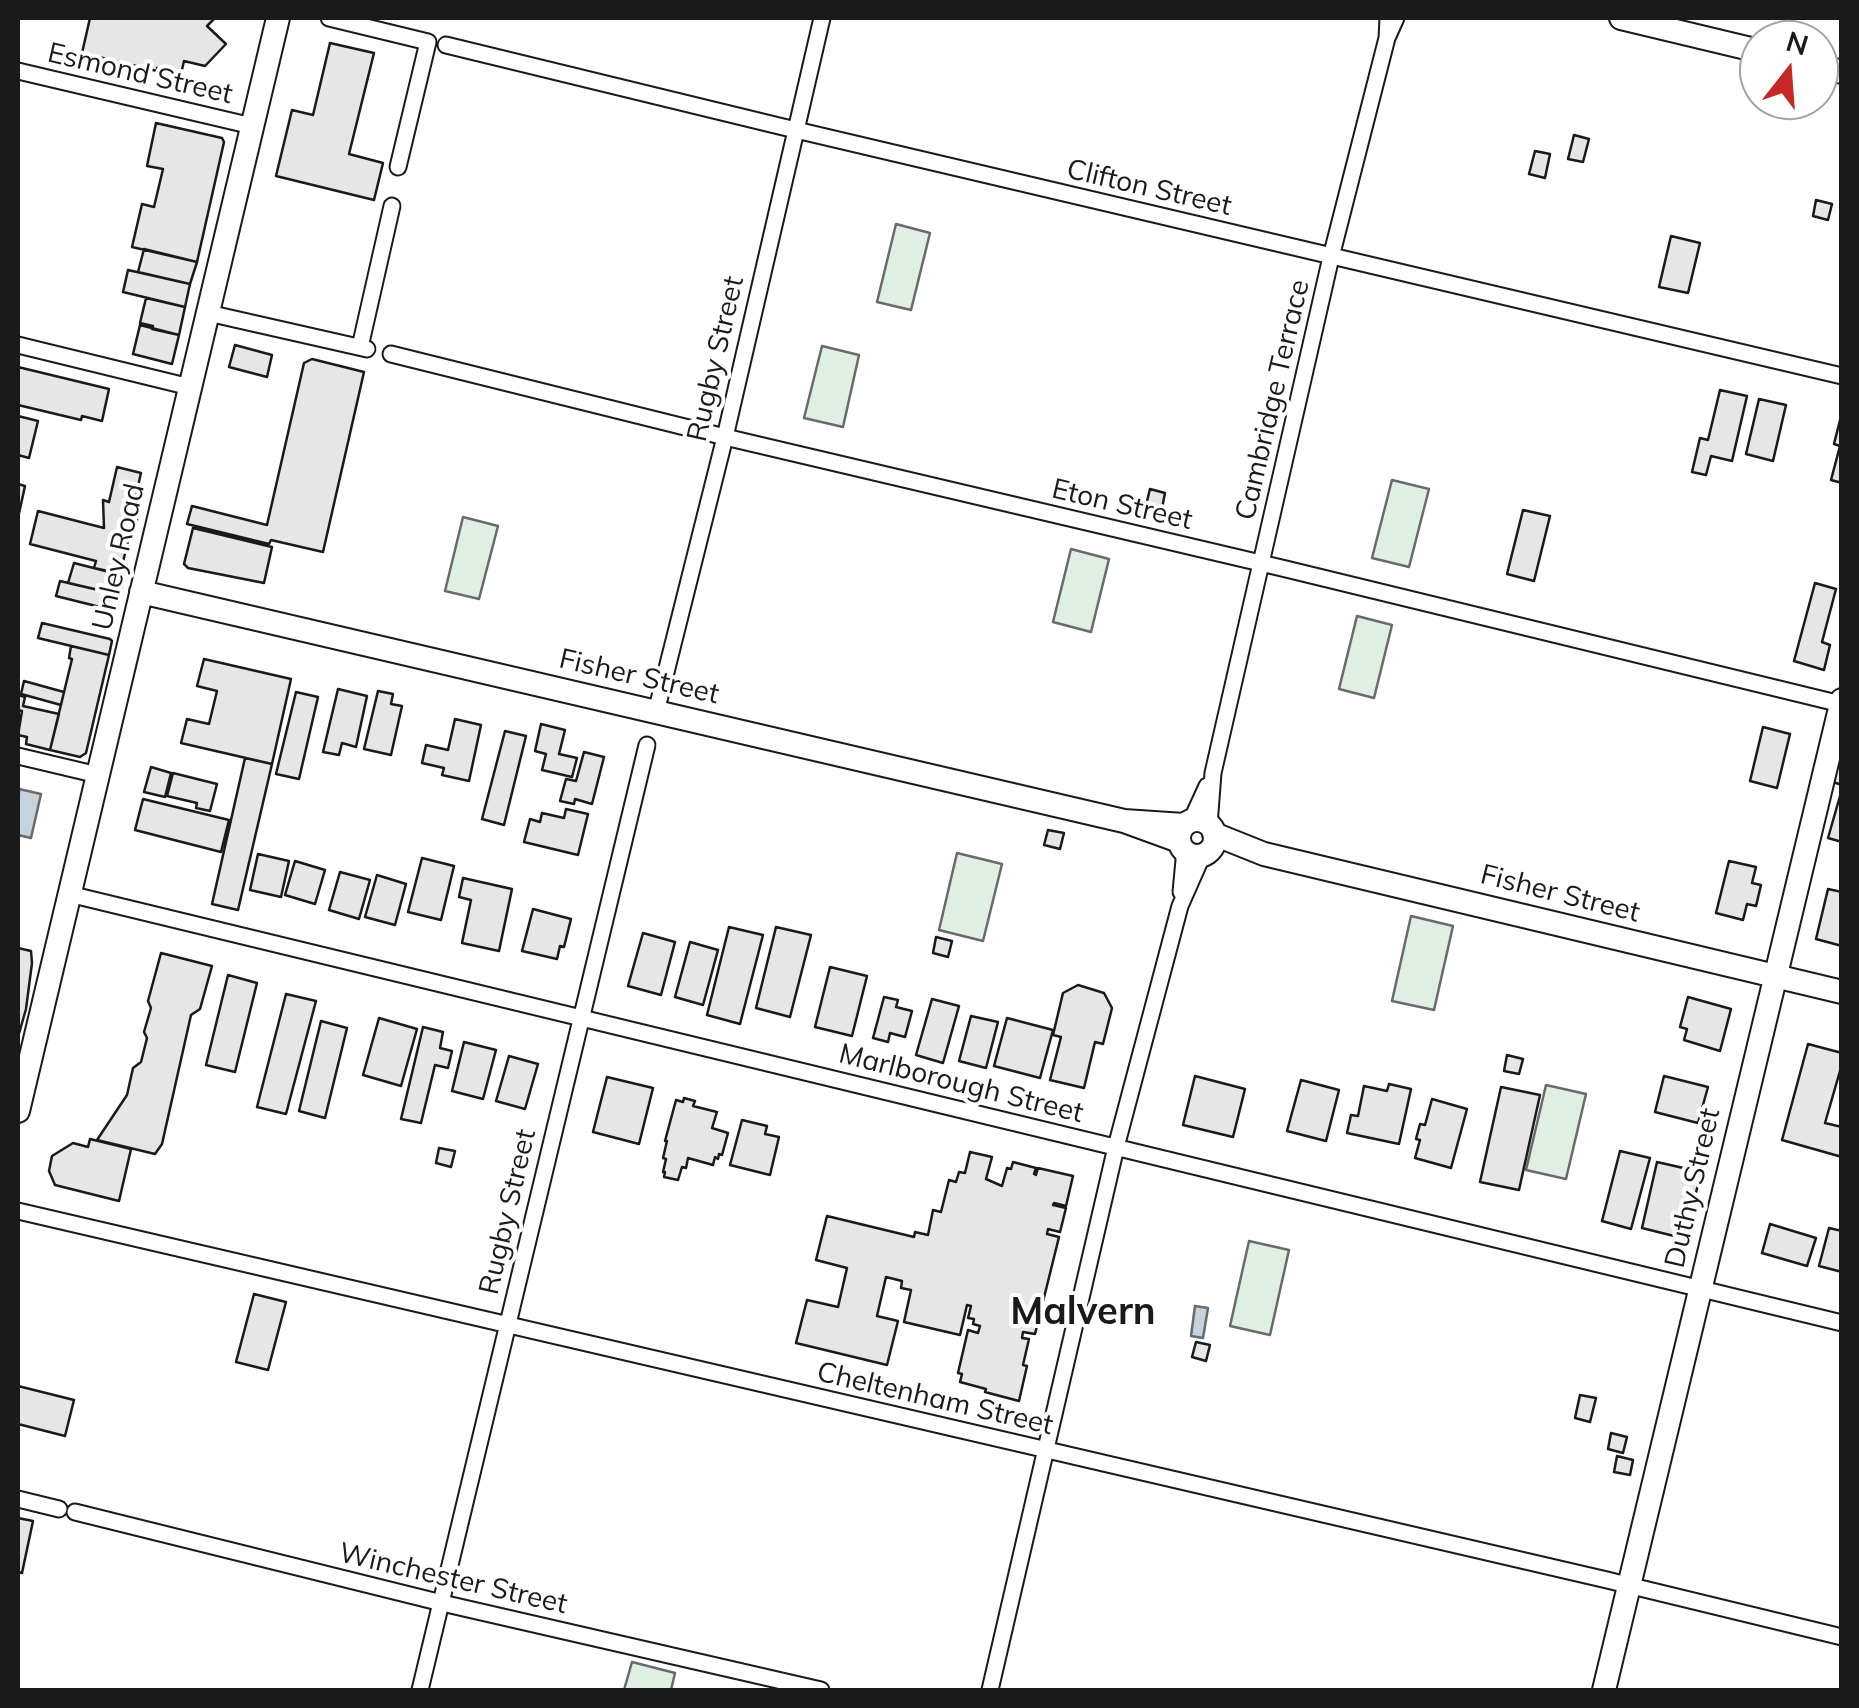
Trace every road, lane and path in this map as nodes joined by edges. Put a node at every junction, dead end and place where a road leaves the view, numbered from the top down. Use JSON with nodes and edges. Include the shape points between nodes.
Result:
{"nodes":[{"id":1,"x":278,"y":18,"type":"edge"},
{"id":2,"x":328,"y":18,"type":"edge"},
{"id":3,"x":822,"y":18,"type":"edge"},
{"id":4,"x":1392,"y":18,"type":"edge"},
{"id":5,"x":1621,"y":18,"type":"edge"},
{"id":6,"x":446,"y":45,"type":"dead end"},
{"id":7,"x":1739,"y":46,"type":"edge"},
{"id":8,"x":18,"y":71,"type":"edge"},
{"id":9,"x":252,"y":126,"type":"junction"},
{"id":10,"x":794,"y":130,"type":"junction"},
{"id":11,"x":398,"y":167,"type":"dead end"},
{"id":12,"x":392,"y":206,"type":"dead end"},
{"id":13,"x":1331,"y":257,"type":"junction"},
{"id":14,"x":208,"y":313,"type":"junction"},
{"id":15,"x":18,"y":345,"type":"edge"},
{"id":16,"x":391,"y":354,"type":"dead end"},
{"id":17,"x":1842,"y":376,"type":"edge"},
{"id":18,"x":190,"y":387,"type":"junction"},
{"id":19,"x":724,"y":437,"type":"junction"},
{"id":20,"x":1262,"y":563,"type":"junction"},
{"id":21,"x":141,"y":592,"type":"junction"},
{"id":22,"x":1841,"y":702,"type":"edge"},
{"id":23,"x":656,"y":712,"type":"junction"},
{"id":24,"x":646,"y":745,"type":"dead end"},
{"id":25,"x":18,"y":756,"type":"edge"},
{"id":26,"x":98,"y":775,"type":"junction"},
{"id":27,"x":1197,"y":838,"type":"junction"},
{"id":28,"x":69,"y":894,"type":"junction"},
{"id":29,"x":1774,"y":976,"type":"junction"},
{"id":30,"x":1842,"y":992,"type":"edge"},
{"id":31,"x":580,"y":1018,"type":"junction"},
{"id":32,"x":18,"y":1111,"type":"edge"},
{"id":33,"x":1116,"y":1147,"type":"junction"},
{"id":34,"x":18,"y":1211,"type":"edge"},
{"id":35,"x":1700,"y":1288,"type":"junction"},
{"id":36,"x":1842,"y":1323,"type":"edge"},
{"id":37,"x":507,"y":1325,"type":"junction"},
{"id":38,"x":1046,"y":1450,"type":"junction"},
{"id":39,"x":18,"y":1499,"type":"edge"},
{"id":40,"x":1629,"y":1586,"type":"junction"},
{"id":41,"x":442,"y":1603,"type":"junction"},
{"id":42,"x":1842,"y":1637,"type":"edge"},
{"id":43,"x":420,"y":1690,"type":"edge"},
{"id":44,"x":821,"y":1690,"type":"edge"},
{"id":45,"x":990,"y":1690,"type":"edge"},
{"id":46,"x":1604,"y":1690,"type":"edge"}],
"edges":[{"from":1,"to":9,"type":"street","name":"Unley Road"},
{"from":2,"to":11,"type":"street","via":[[428,42]]},
{"from":3,"to":10,"type":"street","name":"Rugby Street"},
{"from":4,"to":13,"type":"street","name":"Cambridge Terrace"},
{"from":5,"to":7,"type":"street"},
{"from":6,"to":10,"type":"street","name":"Clifton Street"},
{"from":8,"to":9,"type":"street","name":"Esmond Street"},
{"from":9,"to":14,"type":"street","name":"Unley Road"},
{"from":10,"to":13,"type":"street","name":"Clifton Street"},
{"from":10,"to":19,"type":"street","name":"Rugby Street"},
{"from":12,"to":14,"type":"street","via":[[364,348]]},
{"from":13,"to":17,"type":"street","name":"Clifton Street"},
{"from":13,"to":20,"type":"street","name":"Cambridge Terrace"},
{"from":14,"to":18,"type":"street","name":"Unley Road"},
{"from":15,"to":18,"type":"street"},
{"from":16,"to":19,"type":"street","name":"Eton Street"},
{"from":18,"to":21,"type":"street","name":"Unley Road"},
{"from":19,"to":20,"type":"street","name":"Eton Street"},
{"from":19,"to":23,"type":"street","name":"Rugby Street"},
{"from":20,"to":22,"type":"street","name":"Eton Street"},
{"from":20,"to":27,"type":"street","name":"Cambridge Terrace"},
{"from":21,"to":23,"type":"street","name":"Fisher Street"},
{"from":21,"to":26,"type":"street","name":"Unley Road"},
{"from":22,"to":29,"type":"street","name":"Duthy Street"},
{"from":23,"to":27,"type":"street","name":"Fisher Street"},
{"from":24,"to":31,"type":"street","name":"Rugby Street"},
{"from":25,"to":26,"type":"street"},
{"from":26,"to":28,"type":"street","name":"Unley Road"},
{"from":27,"to":29,"type":"street","name":"Fisher Street"},
{"from":27,"to":33,"type":"street","name":"Cambridge Terrace"},
{"from":28,"to":31,"type":"street","name":"Marlborough Street"},
{"from":28,"to":32,"type":"street","name":"Unley Road"},
{"from":29,"to":30,"type":"street","name":"Fisher Street"},
{"from":29,"to":35,"type":"street","name":"Duthy Street"},
{"from":31,"to":33,"type":"street","name":"Marlborough Street"},
{"from":31,"to":37,"type":"street","name":"Rugby Street"},
{"from":33,"to":35,"type":"street","name":"Marlborough Street"},
{"from":33,"to":38,"type":"street","name":"Cambridge Terrace"},
{"from":34,"to":37,"type":"street","name":"Cheltenham Street"},
{"from":35,"to":36,"type":"street","name":"Marlborough Street"},
{"from":35,"to":40,"type":"street","name":"Duthy Street"},
{"from":37,"to":38,"type":"street","name":"Cheltenham Street"},
{"from":37,"to":41,"type":"street","name":"Rugby Street"},
{"from":38,"to":40,"type":"street","name":"Cheltenham Street"},
{"from":38,"to":45,"type":"street","name":"Cambridge Terrace"},
{"from":39,"to":41,"type":"street","name":"Winchester Street"},
{"from":40,"to":42,"type":"street","name":"Cheltenham Street"},
{"from":40,"to":46,"type":"street","name":"Duthy Street"},
{"from":41,"to":43,"type":"street","name":"Rugby Street"},
{"from":41,"to":44,"type":"street","name":"Winchester Street"}]}
